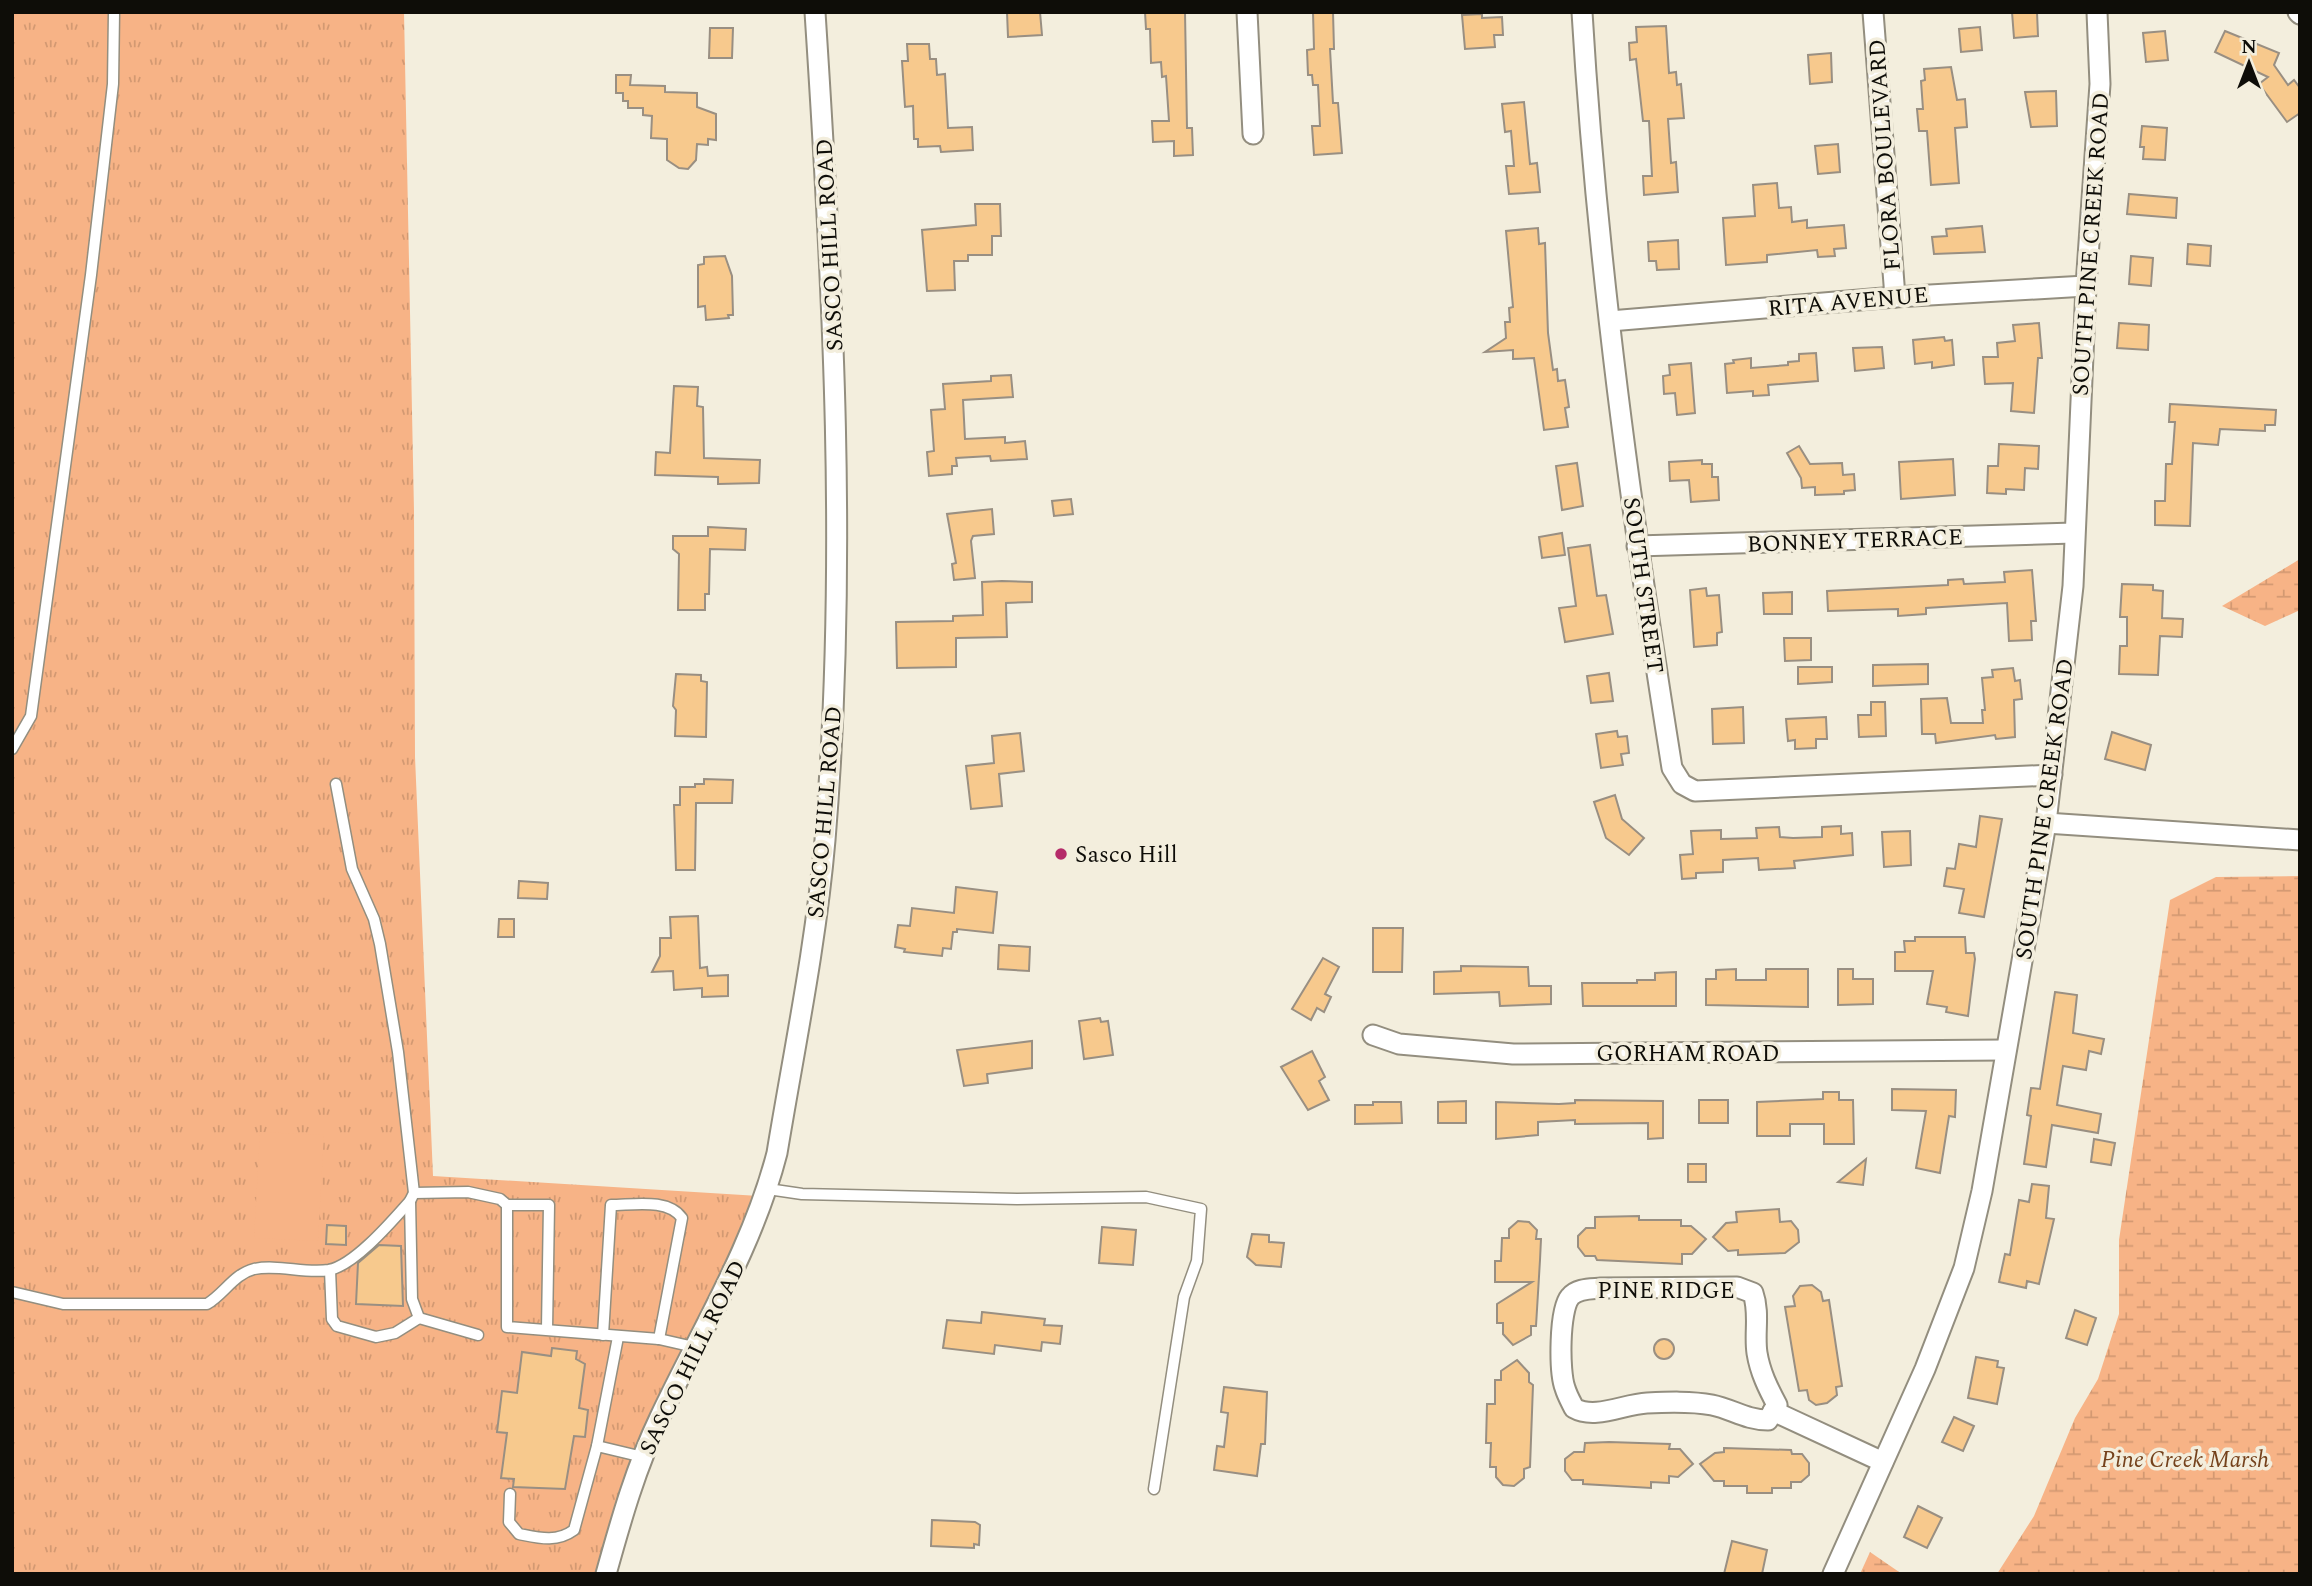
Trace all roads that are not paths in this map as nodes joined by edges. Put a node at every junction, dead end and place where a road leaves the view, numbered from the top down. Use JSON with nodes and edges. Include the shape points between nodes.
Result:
{"nodes":[{"id":1,"x":114,"y":12,"type":"edge"},
{"id":2,"x":815,"y":12,"type":"edge"},
{"id":3,"x":1247,"y":12,"type":"edge"},
{"id":4,"x":1582,"y":12,"type":"edge"},
{"id":5,"x":1873,"y":12,"type":"edge"},
{"id":6,"x":2097,"y":12,"type":"edge"},
{"id":7,"x":1253,"y":134,"type":"dead end"},
{"id":8,"x":2086,"y":286,"type":"junction"},
{"id":9,"x":1895,"y":297,"type":"junction"},
{"id":10,"x":1610,"y":321,"type":"junction"},
{"id":11,"x":2074,"y":533,"type":"junction"},
{"id":12,"x":1637,"y":547,"type":"junction"},
{"id":13,"x":12,"y":749,"type":"edge"},
{"id":14,"x":2052,"y":775,"type":"junction"},
{"id":15,"x":336,"y":784,"type":"dead end"},
{"id":16,"x":2046,"y":823,"type":"junction"},
{"id":17,"x":2300,"y":839,"type":"edge"},
{"id":18,"x":1373,"y":1035,"type":"dead end"},
{"id":19,"x":2005,"y":1050,"type":"junction"},
{"id":20,"x":768,"y":1189,"type":"junction"},
{"id":21,"x":412,"y":1197,"type":"junction"},
{"id":22,"x":508,"y":1205,"type":"junction"},
{"id":23,"x":330,"y":1270,"type":"junction"},
{"id":24,"x":12,"y":1292,"type":"edge"},
{"id":25,"x":419,"y":1318,"type":"junction"},
{"id":26,"x":547,"y":1329,"type":"junction"},
{"id":27,"x":478,"y":1335,"type":"dead end"},
{"id":28,"x":603,"y":1335,"type":"junction"},
{"id":29,"x":618,"y":1337,"type":"junction"},
{"id":30,"x":659,"y":1339,"type":"junction"},
{"id":31,"x":694,"y":1347,"type":"junction"},
{"id":32,"x":1773,"y":1411,"type":"junction"},
{"id":33,"x":597,"y":1446,"type":"junction"},
{"id":34,"x":643,"y":1457,"type":"junction"},
{"id":35,"x":1883,"y":1462,"type":"junction"},
{"id":36,"x":1154,"y":1489,"type":"dead end"},
{"id":37,"x":510,"y":1494,"type":"dead end"},
{"id":38,"x":606,"y":1574,"type":"edge"},
{"id":39,"x":1833,"y":1574,"type":"edge"}],
"edges":[{"from":1,"to":13,"type":"lane","via":[[113,84],[77,391],[31,716]]},
{"from":2,"to":20,"type":"street","name":"SASCO HILL ROAD","via":[[837,407],[833,710],[825,842],[814,927]]},
{"from":3,"to":7,"type":"street"},
{"from":4,"to":10,"type":"street","name":"SOUTH STREET"},
{"from":5,"to":9,"type":"street","name":"FLORA BOULEVARD"},
{"from":6,"to":8,"type":"street","name":"SOUTH PINE CREEK ROAD","via":[[2100,84]]},
{"from":8,"to":9,"type":"street","name":"RITA AVENUE"},
{"from":8,"to":11,"type":"street","name":"SOUTH PINE CREEK ROAD"},
{"from":9,"to":10,"type":"street","name":"RITA AVENUE"},
{"from":10,"to":12,"type":"street","name":"SOUTH STREET"},
{"from":11,"to":12,"type":"street","name":"BONNEY TERRACE"},
{"from":11,"to":14,"type":"street","name":"SOUTH PINE CREEK ROAD","via":[[2068,638]]},
{"from":12,"to":14,"type":"street","name":"SOUTH STREET","via":[[1672,768],[1682,785],[1695,791]]},
{"from":14,"to":16,"type":"street","name":"SOUTH PINE CREEK ROAD"},
{"from":15,"to":21,"type":"lane","via":[[352,869],[380,944],[400,1064]]},
{"from":16,"to":17,"type":"street"},
{"from":16,"to":19,"type":"street","name":"SOUTH PINE CREEK ROAD"},
{"from":18,"to":19,"type":"street","name":"GORHAM ROAD","via":[[1399,1044],[1513,1054]]},
{"from":19,"to":35,"type":"street","name":"SOUTH PINE CREEK ROAD","via":[[1964,1268]]},
{"from":20,"to":31,"type":"street","name":"SASCO HILL ROAD"},
{"from":20,"to":36,"type":"lane","via":[[802,1194],[1017,1199],[1146,1196],[1200,1209],[1197,1261],[1184,1297]]},
{"from":21,"to":22,"type":"lane","via":[[468,1192]]},
{"from":21,"to":23,"type":"lane","via":[[350,1260]]},
{"from":21,"to":25,"type":"lane","via":[[412,1299]]},
{"from":22,"to":26,"type":"lane","via":[[507,1327]]},
{"from":22,"to":26,"type":"lane","via":[[549,1205]]},
{"from":23,"to":24,"type":"lane","via":[[254,1269],[240,1275],[207,1304],[187,1306],[63,1304]]},
{"from":23,"to":25,"type":"lane","via":[[332,1319],[337,1326],[376,1337],[395,1334]]},
{"from":25,"to":27,"type":"lane"},
{"from":26,"to":28,"type":"lane"},
{"from":28,"to":29,"type":"lane"},
{"from":28,"to":30,"type":"lane","via":[[611,1205],[659,1205],[677,1211],[682,1219]]},
{"from":29,"to":30,"type":"lane"},
{"from":29,"to":33,"type":"lane"},
{"from":30,"to":31,"type":"lane"},
{"from":31,"to":34,"type":"street","name":"SASCO HILL ROAD"},
{"from":32,"to":32,"type":"street","name":"PINE RIDGE","via":[[1768,1420],[1751,1420],[1714,1405],[1672,1402],[1582,1413],[1574,1408],[1564,1388],[1562,1370],[1564,1310],[1570,1296],[1601,1288],[1737,1287],[1753,1293],[1758,1307],[1757,1353],[1777,1405]]},
{"from":32,"to":35,"type":"street"},
{"from":33,"to":34,"type":"lane"},
{"from":33,"to":37,"type":"lane","via":[[574,1530],[564,1537],[519,1534],[509,1522]]},
{"from":34,"to":38,"type":"street","name":"SASCO HILL ROAD"},
{"from":35,"to":39,"type":"street","name":"SOUTH PINE CREEK ROAD"}]}
